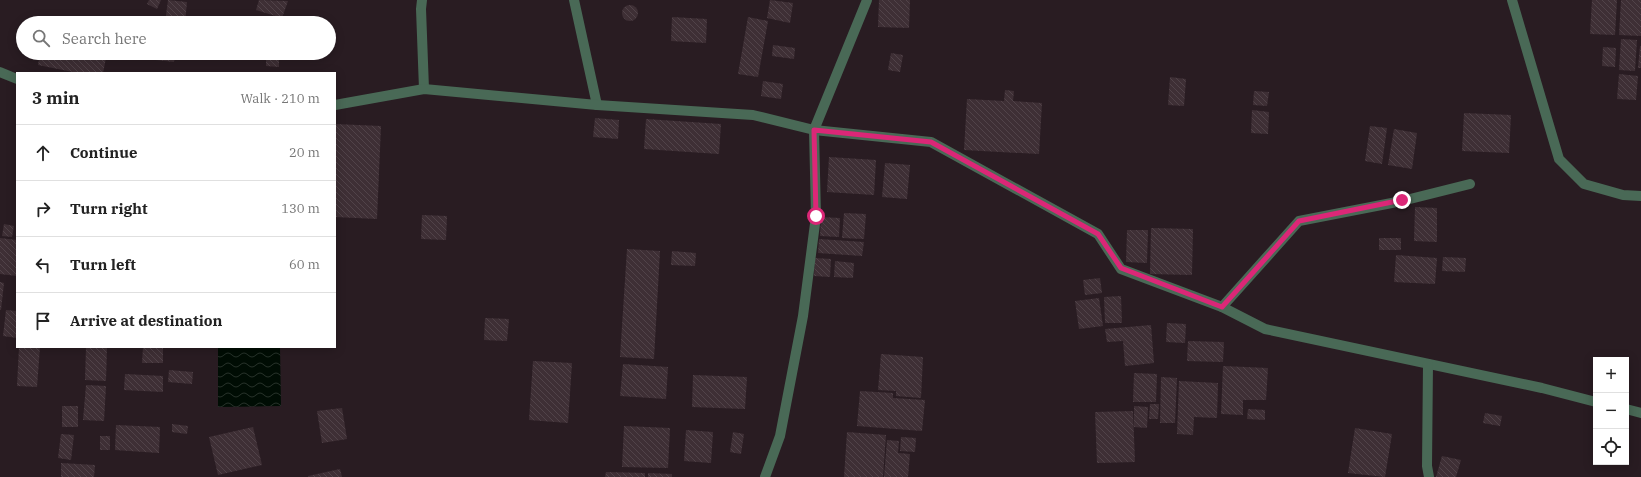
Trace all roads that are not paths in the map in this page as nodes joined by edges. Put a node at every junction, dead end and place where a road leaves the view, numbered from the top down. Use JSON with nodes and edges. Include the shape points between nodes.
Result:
{"nodes":[{"id":1,"x":422,"y":0,"type":"edge"},
{"id":2,"x":574,"y":0,"type":"edge"},
{"id":3,"x":866,"y":0,"type":"edge"},
{"id":4,"x":1512,"y":0,"type":"edge"},
{"id":5,"x":0,"y":72,"type":"edge"},
{"id":6,"x":16,"y":79,"type":"edge"},
{"id":7,"x":424,"y":89,"type":"junction"},
{"id":8,"x":597,"y":104,"type":"junction"},
{"id":9,"x":336,"y":105,"type":"edge"},
{"id":10,"x":814,"y":130,"type":"junction"},
{"id":11,"x":1470,"y":184,"type":"dead end"},
{"id":12,"x":1641,"y":196,"type":"edge"},
{"id":13,"x":1222,"y":307,"type":"junction"},
{"id":14,"x":1428,"y":364,"type":"junction"},
{"id":15,"x":1593,"y":401,"type":"edge"},
{"id":16,"x":1629,"y":410,"type":"edge"},
{"id":17,"x":1641,"y":413,"type":"edge"},
{"id":18,"x":765,"y":477,"type":"edge"},
{"id":19,"x":1429,"y":477,"type":"edge"}],
"edges":[{"from":1,"to":7,"type":"street"},
{"from":2,"to":8,"type":"street"},
{"from":3,"to":10,"type":"street"},
{"from":4,"to":12,"type":"street","via":[[1559,159],[1584,184],[1623,195]]},
{"from":5,"to":6,"type":"street"},
{"from":7,"to":8,"type":"street"},
{"from":7,"to":9,"type":"street"},
{"from":8,"to":10,"type":"street","via":[[753,115]]},
{"from":10,"to":13,"type":"street","via":[[931,142],[1098,234],[1121,268]]},
{"from":10,"to":18,"type":"street","via":[[816,216],[804,308],[780,436]]},
{"from":11,"to":13,"type":"street","via":[[1299,221]]},
{"from":13,"to":14,"type":"street","via":[[1265,329]]},
{"from":14,"to":15,"type":"street"},
{"from":14,"to":19,"type":"street"},
{"from":16,"to":17,"type":"street"}]}
